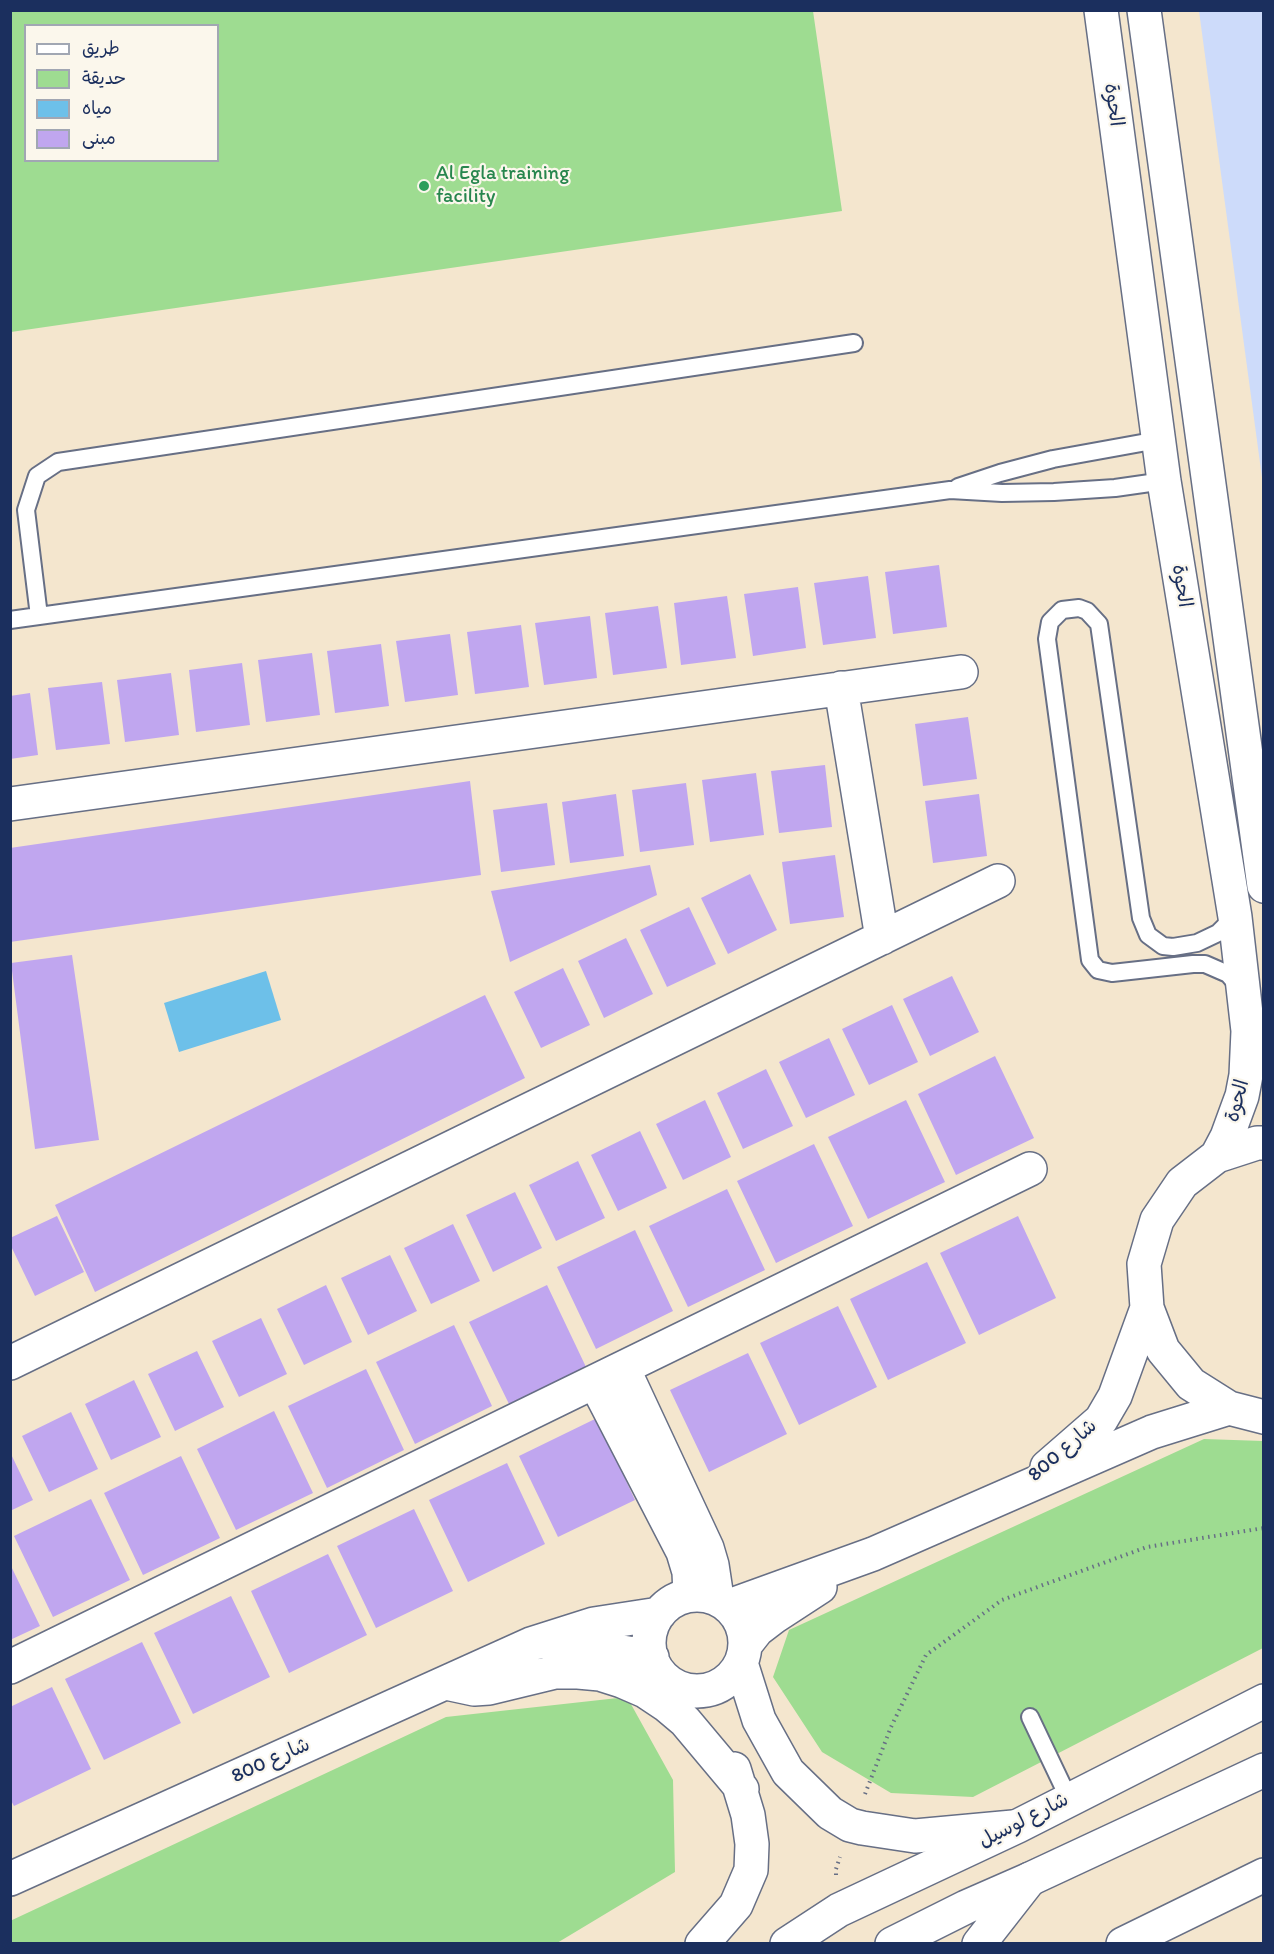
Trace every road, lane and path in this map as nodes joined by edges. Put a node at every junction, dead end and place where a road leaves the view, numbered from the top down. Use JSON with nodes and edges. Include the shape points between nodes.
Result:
{"nodes":[{"id":1,"x":1101,"y":10,"type":"edge"},
{"id":2,"x":1144,"y":10,"type":"edge"},
{"id":3,"x":854,"y":343,"type":"dead end"},
{"id":4,"x":1202,"y":434,"type":"junction"},
{"id":5,"x":1158,"y":440,"type":"junction"},
{"id":6,"x":1208,"y":476,"type":"junction"},
{"id":7,"x":1164,"y":482,"type":"junction"},
{"id":8,"x":950,"y":490,"type":"junction"},
{"id":9,"x":39,"y":616,"type":"junction"},
{"id":10,"x":10,"y":620,"type":"edge"},
{"id":11,"x":962,"y":672,"type":"dead end"},
{"id":12,"x":841,"y":688,"type":"junction"},
{"id":13,"x":10,"y":804,"type":"edge"},
{"id":14,"x":998,"y":881,"type":"dead end"},
{"id":15,"x":1263,"y":886,"type":"edge"},
{"id":16,"x":1235,"y":917,"type":"junction"},
{"id":17,"x":882,"y":938,"type":"junction"},
{"id":18,"x":1244,"y":994,"type":"junction"},
{"id":19,"x":1263,"y":1143,"type":"edge"},
{"id":20,"x":1217,"y":1156,"type":"junction"},
{"id":21,"x":1030,"y":1169,"type":"dead end"},
{"id":22,"x":1147,"y":1308,"type":"junction"},
{"id":23,"x":10,"y":1363,"type":"edge"},
{"id":24,"x":609,"y":1375,"type":"junction"},
{"id":25,"x":1229,"y":1408,"type":"junction"},
{"id":26,"x":1263,"y":1417,"type":"edge"},
{"id":27,"x":1016,"y":1492,"type":"junction"},
{"id":28,"x":1263,"y":1528,"type":"edge"},
{"id":29,"x":873,"y":1554,"type":"junction"},
{"id":30,"x":712,"y":1600,"type":"junction"},
{"id":31,"x":659,"y":1614,"type":"junction"},
{"id":32,"x":531,"y":1644,"type":"junction"},
{"id":33,"x":743,"y":1653,"type":"junction"},
{"id":34,"x":652,"y":1657,"type":"junction"},
{"id":35,"x":10,"y":1667,"type":"edge"},
{"id":36,"x":445,"y":1683,"type":"junction"},
{"id":37,"x":699,"y":1691,"type":"junction"},
{"id":38,"x":1263,"y":1701,"type":"edge"},
{"id":39,"x":1030,"y":1717,"type":"dead end"},
{"id":40,"x":1263,"y":1770,"type":"edge"},
{"id":41,"x":742,"y":1789,"type":"junction"},
{"id":42,"x":1069,"y":1799,"type":"junction"},
{"id":43,"x":850,"y":1825,"type":"junction"},
{"id":44,"x":1018,"y":1826,"type":"junction"},
{"id":45,"x":1263,"y":1875,"type":"edge"},
{"id":46,"x":10,"y":1879,"type":"edge"},
{"id":47,"x":1030,"y":1879,"type":"junction"},
{"id":48,"x":702,"y":1944,"type":"edge"},
{"id":49,"x":787,"y":1944,"type":"edge"},
{"id":50,"x":892,"y":1944,"type":"edge"},
{"id":51,"x":979,"y":1944,"type":"edge"},
{"id":52,"x":1123,"y":1944,"type":"edge"}],
"edges":[{"from":1,"to":5,"type":"main road","name":"الحوة"},
{"from":2,"to":4,"type":"main road","name":"الحوة"},
{"from":3,"to":9,"type":"lane","via":[[58,462],[37,476],[26,510]]},
{"from":4,"to":5,"type":"main road"},
{"from":4,"to":6,"type":"main road","name":"الحوة"},
{"from":5,"to":7,"type":"main road","name":"الحوة"},
{"from":5,"to":8,"type":"lane","via":[[1053,459]]},
{"from":6,"to":7,"type":"main road"},
{"from":6,"to":15,"type":"main road","name":"الحوة"},
{"from":7,"to":8,"type":"lane","via":[[1054,492]]},
{"from":7,"to":16,"type":"main road","name":"الحوة"},
{"from":8,"to":9,"type":"lane"},
{"from":9,"to":10,"type":"lane"},
{"from":11,"to":12,"type":"main road"},
{"from":12,"to":13,"type":"main road"},
{"from":12,"to":17,"type":"main road"},
{"from":14,"to":17,"type":"main road"},
{"from":16,"to":18,"type":"main road","name":"الحوة"},
{"from":16,"to":18,"type":"lane","via":[[1218,933],[1197,943],[1163,946],[1148,935],[1141,918],[1099,624],[1087,611],[1062,610],[1050,622],[1047,639],[1090,960],[1098,970],[1112,974],[1205,964],[1228,974]]},
{"from":17,"to":23,"type":"main road"},
{"from":18,"to":20,"type":"main road","name":"الحوة","via":[[1248,1031],[1246,1075],[1236,1117]]},
{"from":19,"to":20,"type":"main road"},
{"from":20,"to":22,"type":"main road","via":[[1182,1183],[1157,1220],[1144,1263]]},
{"from":21,"to":24,"type":"main road"},
{"from":22,"to":25,"type":"main road","via":[[1163,1350],[1191,1384]]},
{"from":22,"to":27,"type":"main road","name":"شارع 800","via":[[1115,1396],[1101,1420]]},
{"from":24,"to":30,"type":"main road","via":[[707,1548],[712,1565]]},
{"from":24,"to":35,"type":"main road"},
{"from":25,"to":26,"type":"main road"},
{"from":25,"to":27,"type":"main road","name":"شارع 800","via":[[1152,1432]]},
{"from":27,"to":29,"type":"main road","name":"شارع 800"},
{"from":28,"to":43,"type":"path","via":[[1147,1547],[1002,1600],[926,1655]]},
{"from":29,"to":30,"type":"main road","name":"شارع 800"},
{"from":29,"to":33,"type":"main road","name":"شارع 800","via":[[774,1617],[757,1630]]},
{"from":30,"to":31,"type":"main road","via":[[673,1601]]},
{"from":30,"to":33,"type":"main road","via":[[738,1617],[744,1630]]},
{"from":31,"to":32,"type":"main road","name":"شارع 800","via":[[594,1624]]},
{"from":31,"to":34,"type":"main road","via":[[650,1634]]},
{"from":32,"to":34,"type":"main road","name":"شارع 800","via":[[591,1647]]},
{"from":32,"to":36,"type":"main road","name":"شارع 800"},
{"from":33,"to":37,"type":"main road","via":[[724,1683]]},
{"from":33,"to":43,"type":"main road","via":[[759,1720],[788,1772],[830,1813]]},
{"from":34,"to":37,"type":"main road","via":[[656,1668],[674,1685]]},
{"from":36,"to":41,"type":"main road","via":[[489,1688],[555,1672],[600,1674],[622,1681],[652,1696],[685,1721]]},
{"from":36,"to":46,"type":"main road","name":"شارع 800"},
{"from":37,"to":41,"type":"main road"},
{"from":38,"to":42,"type":"main road","name":"شارع لوسيل"},
{"from":39,"to":42,"type":"lane"},
{"from":40,"to":47,"type":"main road"},
{"from":41,"to":48,"type":"main road","via":[[752,1844],[751,1870],[736,1905]]},
{"from":42,"to":44,"type":"main road","name":"شارع لوسيل"},
{"from":43,"to":44,"type":"main road","via":[[915,1836]]},
{"from":44,"to":49,"type":"main road","name":"شارع لوسيل","via":[[839,1910]]},
{"from":45,"to":52,"type":"main road"},
{"from":47,"to":50,"type":"main road"},
{"from":47,"to":51,"type":"main road"}]}
